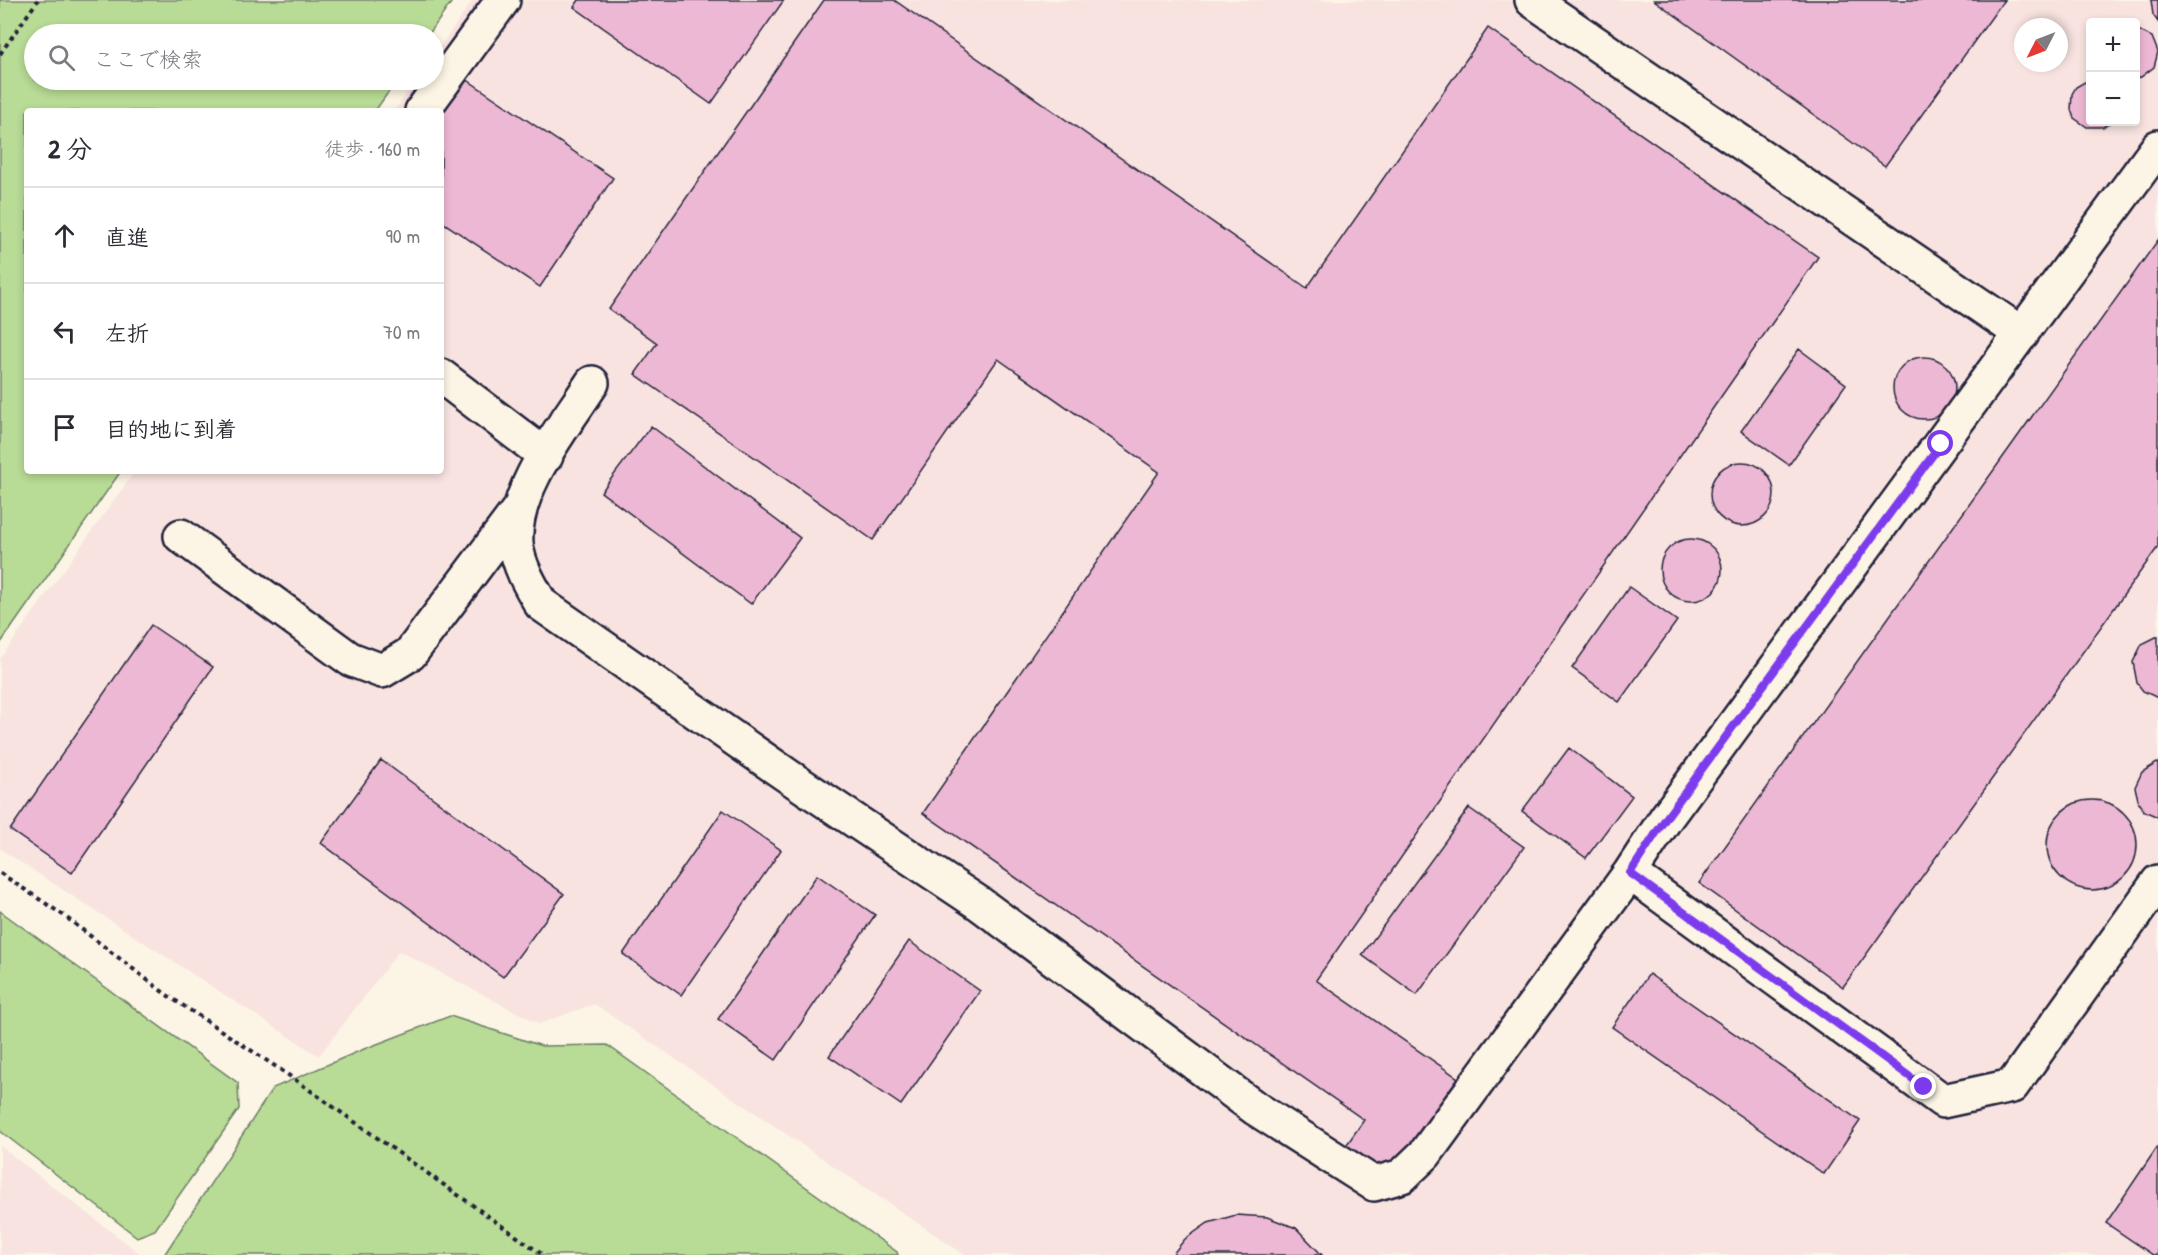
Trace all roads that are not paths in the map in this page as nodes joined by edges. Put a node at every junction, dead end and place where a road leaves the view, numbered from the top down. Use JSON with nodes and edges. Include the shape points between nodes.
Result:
{"nodes":[{"id":1,"x":503,"y":0,"type":"edge"},
{"id":2,"x":1532,"y":0,"type":"edge"},
{"id":3,"x":444,"y":82,"type":"edge"},
{"id":4,"x":438,"y":90,"type":"edge"},
{"id":5,"x":425,"y":108,"type":"edge"},
{"id":6,"x":2158,"y":147,"type":"edge"},
{"id":7,"x":2022,"y":334,"type":"junction"},
{"id":8,"x":444,"y":378,"type":"edge"},
{"id":9,"x":592,"y":383,"type":"dead end"},
{"id":10,"x":546,"y":456,"type":"junction"},
{"id":11,"x":519,"y":509,"type":"junction"},
{"id":12,"x":181,"y":536,"type":"dead end"},
{"id":13,"x":1630,"y":873,"type":"junction"},
{"id":14,"x":2158,"y":882,"type":"edge"}],
"edges":[{"from":1,"to":3,"type":"lane"},
{"from":2,"to":7,"type":"lane"},
{"from":4,"to":5,"type":"lane"},
{"from":6,"to":7,"type":"lane"},
{"from":7,"to":13,"type":"lane","via":[[1672,808]]},
{"from":8,"to":10,"type":"lane"},
{"from":9,"to":10,"type":"lane"},
{"from":10,"to":11,"type":"lane"},
{"from":11,"to":12,"type":"lane","via":[[410,654],[382,671],[350,659]]},
{"from":11,"to":13,"type":"lane","via":[[516,545],[527,579],[541,604],[980,904],[1255,1108],[1374,1184],[1402,1176],[1425,1154]]},
{"from":13,"to":14,"type":"lane","via":[[1942,1101],[2012,1086]]}]}
